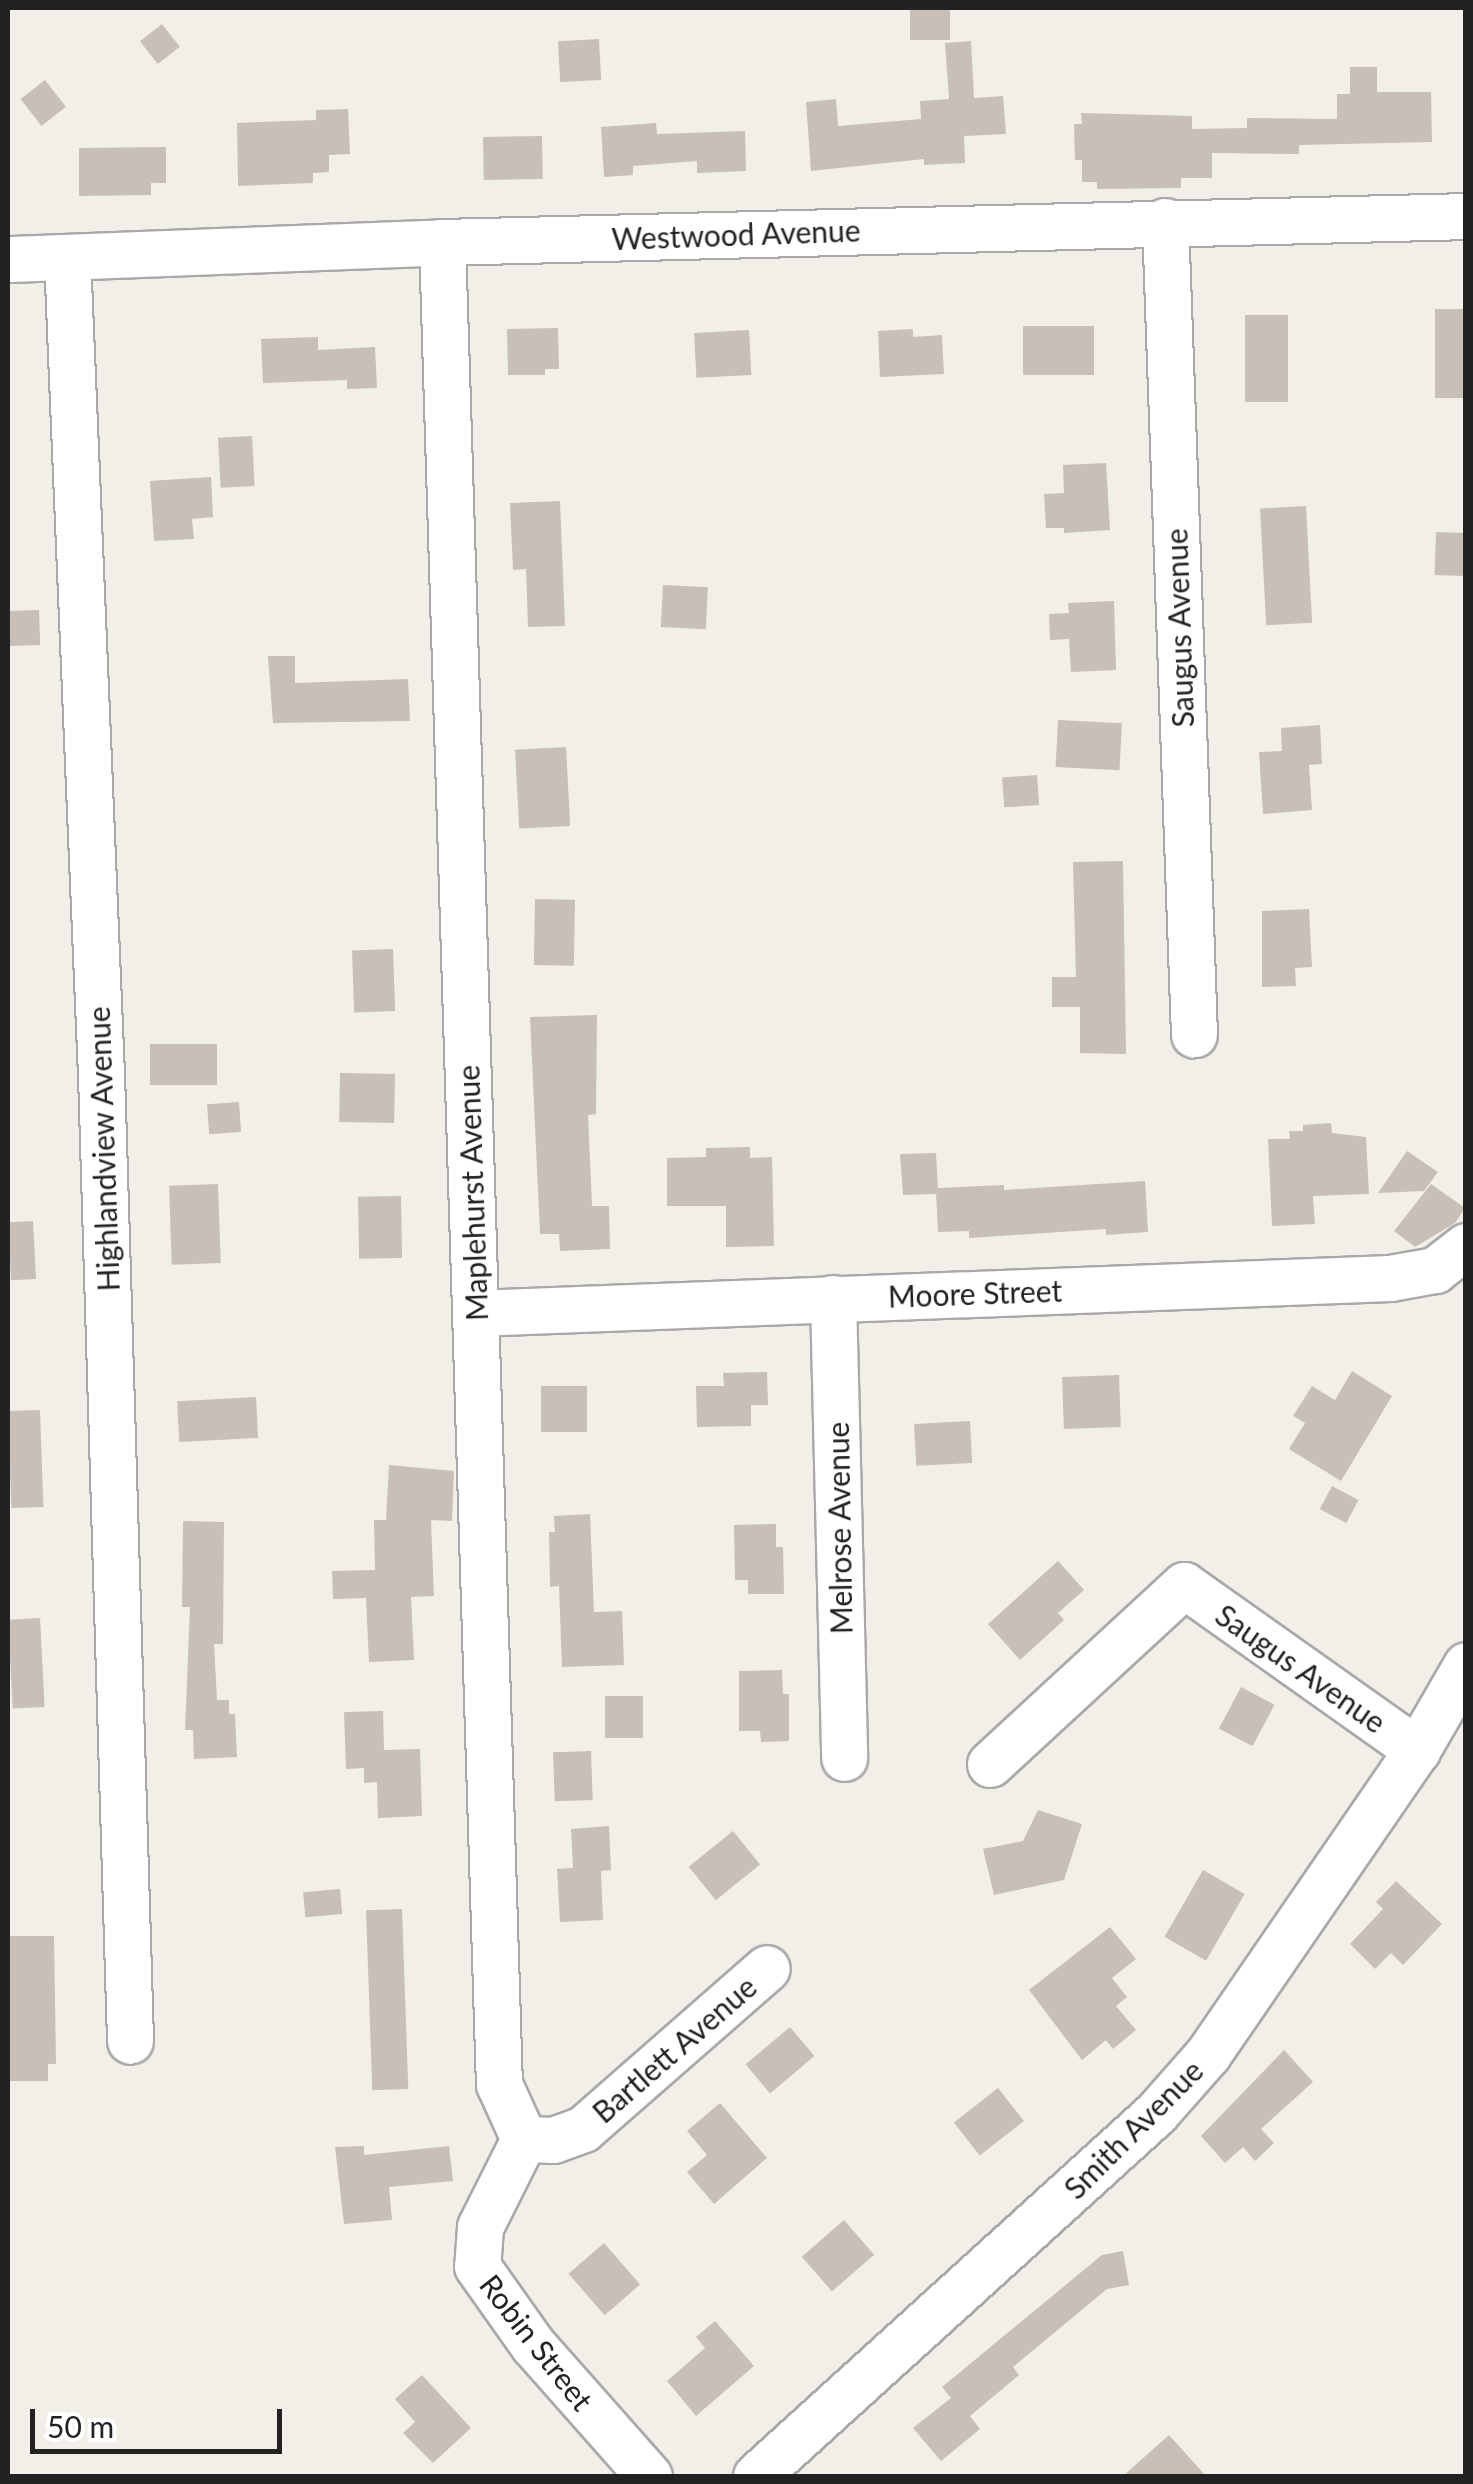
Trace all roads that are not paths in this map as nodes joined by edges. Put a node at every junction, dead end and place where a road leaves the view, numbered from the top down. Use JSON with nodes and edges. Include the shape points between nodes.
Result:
{"nodes":[{"id":1,"x":1466,"y":216,"type":"edge"},
{"id":2,"x":1165,"y":221,"type":"junction"},
{"id":3,"x":442,"y":242,"type":"junction"},
{"id":4,"x":66,"y":257,"type":"junction"},
{"id":5,"x":8,"y":259,"type":"edge"},
{"id":6,"x":1194,"y":1034,"type":"dead end"},
{"id":7,"x":1466,"y":1246,"type":"edge"},
{"id":8,"x":833,"y":1298,"type":"junction"},
{"id":9,"x":475,"y":1313,"type":"junction"},
{"id":10,"x":1466,"y":1665,"type":"edge"},
{"id":11,"x":1417,"y":1750,"type":"junction"},
{"id":12,"x":844,"y":1758,"type":"dead end"},
{"id":13,"x":990,"y":1764,"type":"dead end"},
{"id":14,"x":767,"y":1968,"type":"dead end"},
{"id":15,"x":130,"y":2041,"type":"dead end"},
{"id":16,"x":524,"y":2139,"type":"junction"},
{"id":17,"x":649,"y":2476,"type":"edge"},
{"id":18,"x":756,"y":2476,"type":"edge"}],
"edges":[{"from":1,"to":2,"type":"street","name":"Westwood Avenue"},
{"from":2,"to":3,"type":"street","name":"Westwood Avenue"},
{"from":2,"to":6,"type":"street","name":"Saugus Avenue"},
{"from":3,"to":4,"type":"street","name":"Westwood Avenue"},
{"from":3,"to":9,"type":"street","name":"Maplehurst Avenue"},
{"from":4,"to":5,"type":"street","name":"Westwood Avenue"},
{"from":4,"to":15,"type":"street","name":"Highlandview Avenue","via":[[102,1094]]},
{"from":7,"to":8,"type":"street","name":"Moore Street","via":[[1435,1270],[1414,1276]]},
{"from":8,"to":9,"type":"street","name":"Moore Street"},
{"from":8,"to":12,"type":"street","name":"Melrose Avenue"},
{"from":9,"to":16,"type":"street","name":"Maplehurst Avenue","via":[[499,2084]]},
{"from":10,"to":11,"type":"street","name":"Smith Avenue"},
{"from":11,"to":13,"type":"street","name":"Saugus Avenue","via":[[1184,1585]]},
{"from":11,"to":18,"type":"street","name":"Smith Avenue","via":[[1236,2019],[1156,2114]]},
{"from":14,"to":16,"type":"street","name":"Bartlett Avenue","via":[[582,2129],[553,2140]]},
{"from":16,"to":17,"type":"street","name":"Robin Street","via":[[480,2226],[476,2266],[532,2344]]}]}
